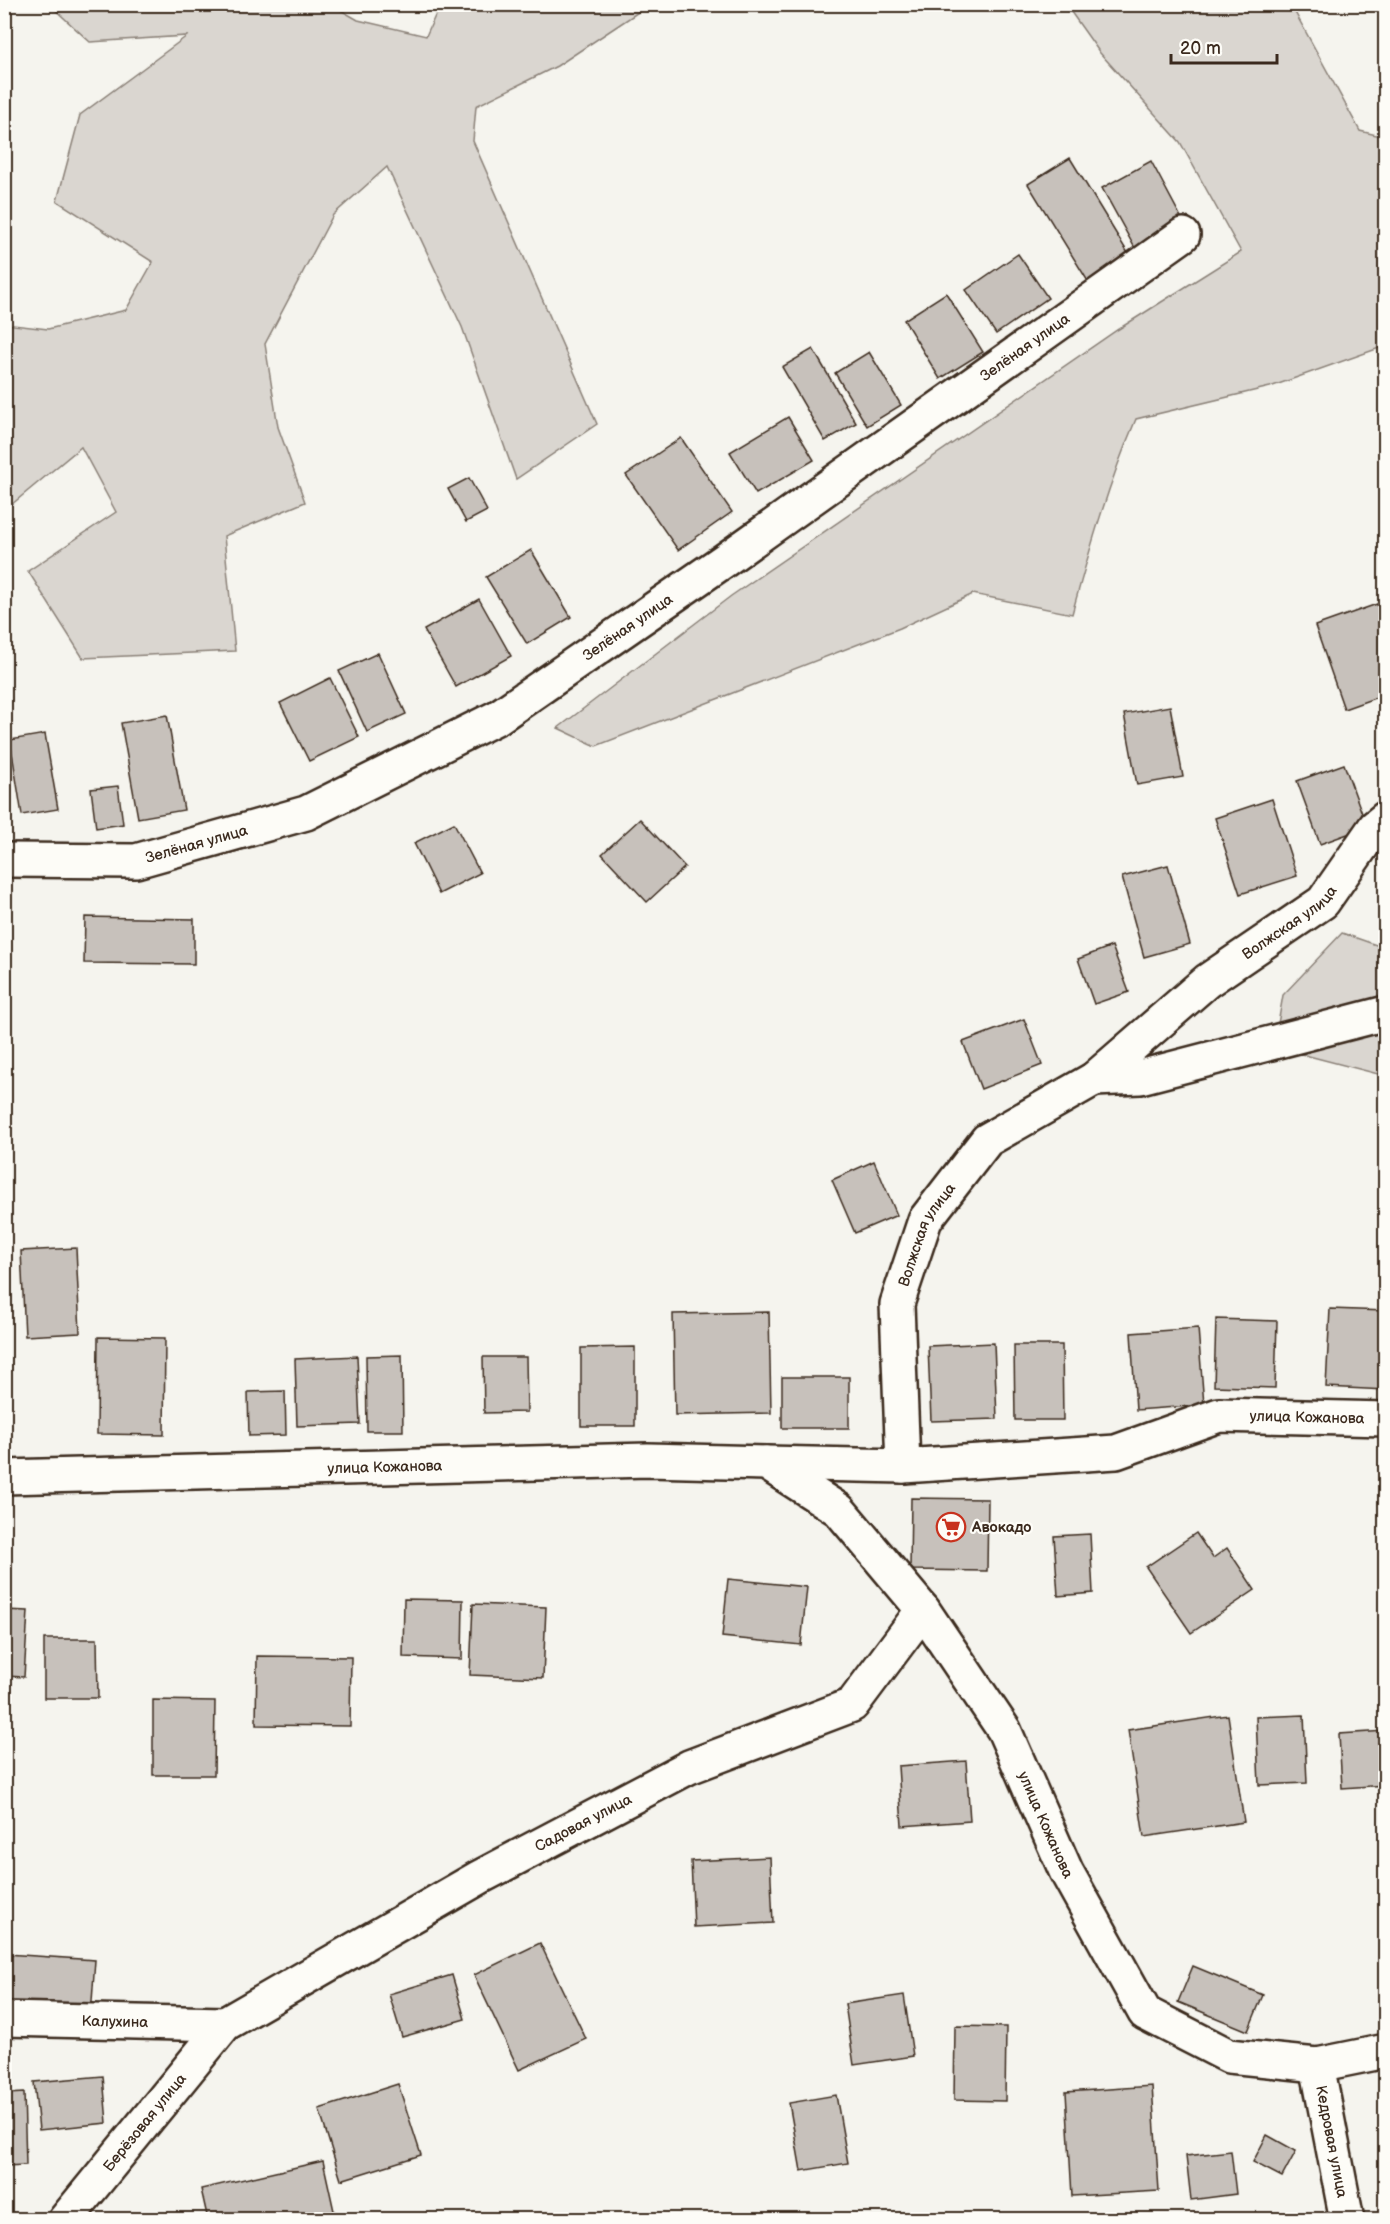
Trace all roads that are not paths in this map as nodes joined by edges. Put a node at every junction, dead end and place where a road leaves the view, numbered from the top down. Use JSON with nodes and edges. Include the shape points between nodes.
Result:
{"nodes":[{"id":1,"x":1184,"y":235,"type":"dead end"},
{"id":2,"x":1386,"y":818,"type":"edge"},
{"id":3,"x":4,"y":860,"type":"edge"},
{"id":4,"x":1386,"y":1013,"type":"edge"},
{"id":5,"x":1094,"y":1079,"type":"junction"},
{"id":6,"x":1386,"y":1419,"type":"edge"},
{"id":7,"x":766,"y":1463,"type":"junction"},
{"id":8,"x":903,"y":1466,"type":"junction"},
{"id":9,"x":4,"y":1477,"type":"edge"},
{"id":10,"x":923,"y":1610,"type":"junction"},
{"id":11,"x":4,"y":2019,"type":"edge"},
{"id":12,"x":225,"y":2024,"type":"junction"},
{"id":13,"x":1386,"y":2051,"type":"edge"},
{"id":14,"x":1317,"y":2065,"type":"junction"},
{"id":15,"x":65,"y":2220,"type":"edge"},
{"id":16,"x":1347,"y":2220,"type":"edge"}],
"edges":[{"from":1,"to":3,"type":"street","name":"Зелёная улица","via":[[498,717],[306,813],[136,861]]},
{"from":2,"to":5,"type":"street","name":"Волжская улица","via":[[1375,827],[1323,902],[1208,981]]},
{"from":4,"to":5,"type":"street","name":"Волжская улица","via":[[1140,1077]]},
{"from":5,"to":8,"type":"street","name":"Волжская улица","via":[[987,1140],[925,1220],[897,1304]]},
{"from":6,"to":8,"type":"street","name":"улица Кожанова","via":[[1219,1415],[1116,1452]]},
{"from":7,"to":8,"type":"street","name":"улица Кожанова"},
{"from":7,"to":9,"type":"street","name":"улица Кожанова","via":[[648,1460]]},
{"from":7,"to":10,"type":"street","name":"улица Кожанова","via":[[839,1510]]},
{"from":10,"to":12,"type":"street","name":"Садовая улица","via":[[852,1705],[688,1767],[480,1877]]},
{"from":10,"to":14,"type":"street","name":"улица Кожанова","via":[[1004,1730],[1066,1871],[1145,2013],[1229,2056]]},
{"from":11,"to":12,"type":"street","name":"Калухина"},
{"from":12,"to":15,"type":"street","name":"Берёзовая улица"},
{"from":13,"to":14,"type":"street","name":"улица Кожанова"},
{"from":14,"to":16,"type":"street","name":"Кедровая улица"}]}
